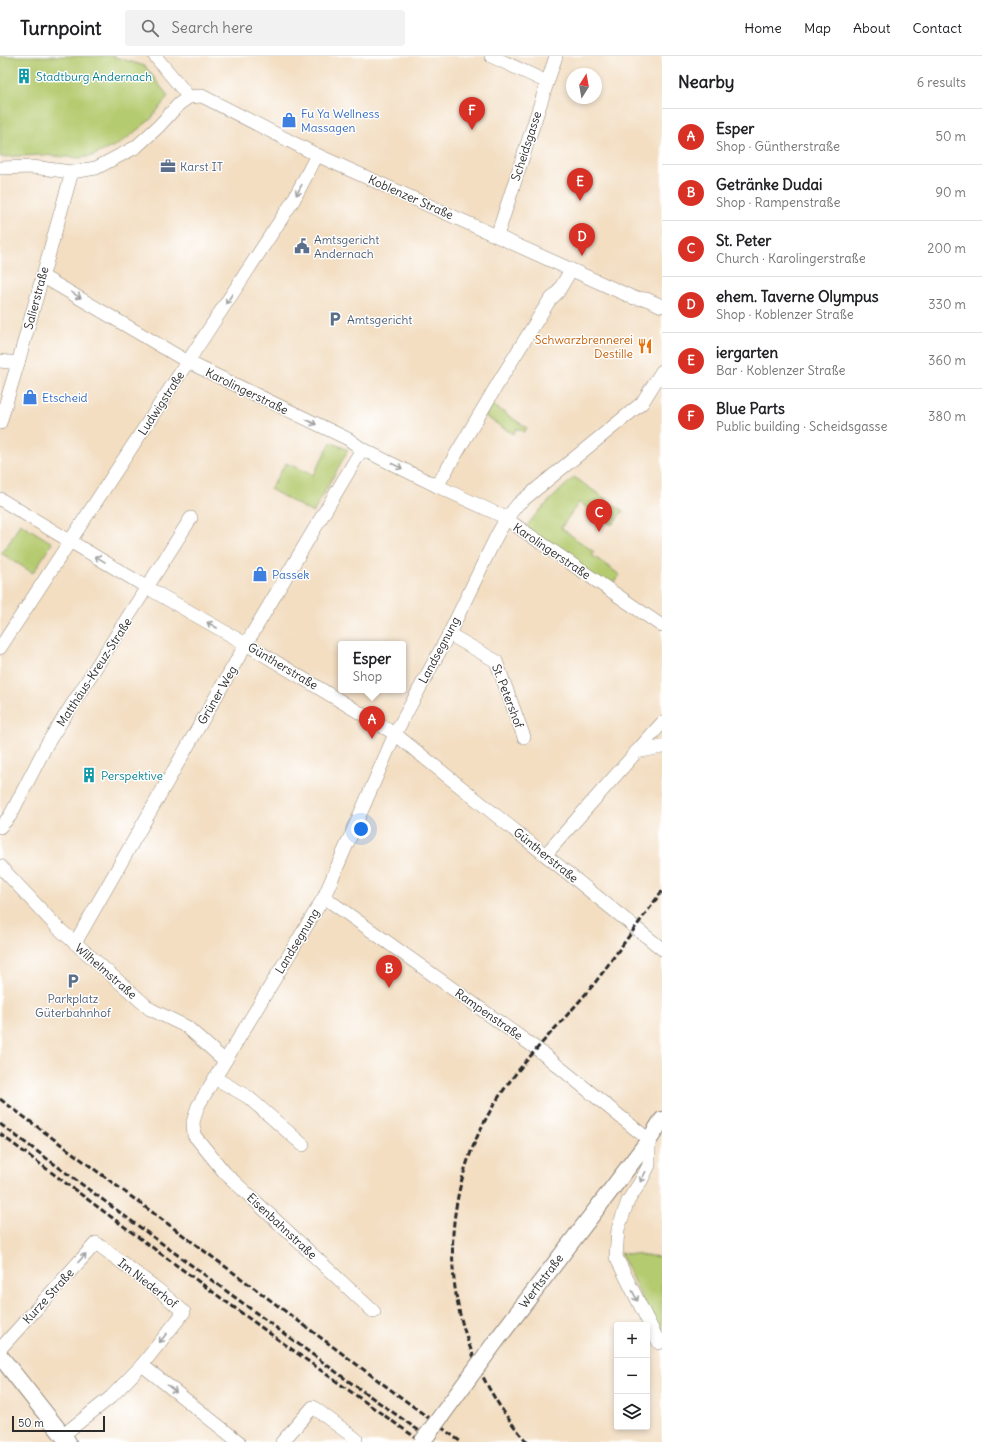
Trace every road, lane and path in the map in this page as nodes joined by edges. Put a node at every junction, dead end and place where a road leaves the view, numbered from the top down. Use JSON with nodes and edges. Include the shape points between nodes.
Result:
{"nodes":[{"id":1,"x":155,"y":56,"type":"edge"},
{"id":2,"x":491,"y":56,"type":"edge"},
{"id":3,"x":556,"y":56,"type":"edge"},
{"id":4,"x":547,"y":82,"type":"junction"},
{"id":5,"x":189,"y":97,"type":"junction"},
{"id":6,"x":317,"y":155,"type":"junction"},
{"id":7,"x":0,"y":168,"type":"edge"},
{"id":8,"x":72,"y":172,"type":"junction"},
{"id":9,"x":497,"y":236,"type":"junction"},
{"id":10,"x":571,"y":270,"type":"junction"},
{"id":11,"x":42,"y":276,"type":"junction"},
{"id":12,"x":634,"y":298,"type":"junction"},
{"id":13,"x":662,"y":306,"type":"edge"},
{"id":14,"x":662,"y":315,"type":"edge"},
{"id":15,"x":0,"y":361,"type":"edge"},
{"id":16,"x":188,"y":362,"type":"junction"},
{"id":17,"x":18,"y":363,"type":"junction"},
{"id":18,"x":662,"y":371,"type":"edge"},
{"id":19,"x":0,"y":423,"type":"edge"},
{"id":20,"x":362,"y":449,"type":"junction"},
{"id":21,"x":437,"y":486,"type":"junction"},
{"id":22,"x":0,"y":499,"type":"edge"},
{"id":23,"x":192,"y":518,"type":"dead end"},
{"id":24,"x":506,"y":519,"type":"junction"},
{"id":25,"x":71,"y":541,"type":"junction"},
{"id":26,"x":148,"y":588,"type":"junction"},
{"id":27,"x":662,"y":626,"type":"edge"},
{"id":28,"x":448,"y":634,"type":"junction"},
{"id":29,"x":246,"y":644,"type":"junction"},
{"id":30,"x":0,"y":648,"type":"edge"},
{"id":31,"x":662,"y":723,"type":"edge"},
{"id":32,"x":394,"y":734,"type":"junction"},
{"id":33,"x":524,"y":737,"type":"dead end"},
{"id":34,"x":662,"y":747,"type":"edge"},
{"id":35,"x":636,"y":752,"type":"junction"},
{"id":36,"x":0,"y":827,"type":"edge"},
{"id":37,"x":546,"y":854,"type":"junction"},
{"id":38,"x":0,"y":866,"type":"edge"},
{"id":39,"x":324,"y":897,"type":"junction"},
{"id":40,"x":75,"y":943,"type":"junction"},
{"id":41,"x":662,"y":949,"type":"edge"},
{"id":42,"x":225,"y":1061,"type":"junction"},
{"id":43,"x":215,"y":1078,"type":"junction"},
{"id":44,"x":662,"y":1120,"type":"edge"},
{"id":45,"x":194,"y":1135,"type":"joint"},
{"id":46,"x":648,"y":1140,"type":"junction"},
{"id":47,"x":303,"y":1145,"type":"dead end"},
{"id":48,"x":96,"y":1243,"type":"joint"},
{"id":49,"x":374,"y":1312,"type":"dead end"},
{"id":50,"x":660,"y":1341,"type":"edge"},
{"id":51,"x":0,"y":1349,"type":"edge"},
{"id":52,"x":0,"y":1356,"type":"edge"},
{"id":53,"x":142,"y":1365,"type":"junction"},
{"id":54,"x":66,"y":1439,"type":"edge"},
{"id":55,"x":356,"y":1439,"type":"dead end"},
{"id":56,"x":239,"y":1442,"type":"edge"},
{"id":57,"x":282,"y":1442,"type":"edge"},
{"id":58,"x":422,"y":1442,"type":"edge"}],
"edges":[{"from":1,"to":5,"type":"street"},
{"from":2,"to":4,"type":"street"},
{"from":3,"to":4,"type":"street","name":"Scheidsgasse"},
{"from":4,"to":9,"type":"street","name":"Scheidsgasse"},
{"from":5,"to":6,"type":"street","name":"Koblenzer Straße","via":[[202,96]]},
{"from":5,"to":8,"type":"street","via":[[178,104],[136,147],[96,168]]},
{"from":6,"to":9,"type":"street","name":"Koblenzer Straße"},
{"from":6,"to":16,"type":"street","name":"Ludwigstraße","one_way":true,"via":[[293,201]]},
{"from":7,"to":8,"type":"street","via":[[32,167]]},
{"from":8,"to":11,"type":"street","name":"Salierstraße"},
{"from":9,"to":10,"type":"street","name":"Koblenzer Straße"},
{"from":10,"to":12,"type":"street","name":"Koblenzer Straße"},
{"from":10,"to":21,"type":"street","via":[[503,375]]},
{"from":11,"to":16,"type":"street","name":"Karolingerstraße","one_way":true},
{"from":11,"to":17,"type":"street","name":"Salierstraße"},
{"from":12,"to":13,"type":"street","name":"Koblenzer Straße","via":[[646,299]]},
{"from":12,"to":14,"type":"street","name":"Koblenzer Straße","via":[[642,306]]},
{"from":15,"to":17,"type":"street"},
{"from":16,"to":20,"type":"street","name":"Karolingerstraße","one_way":true,"via":[[348,439]]},
{"from":16,"to":25,"type":"street","name":"Ludwigstraße"},
{"from":17,"to":19,"type":"street","name":"Salierstraße"},
{"from":18,"to":24,"type":"street","name":"Landsegnung","via":[[642,403],[518,504]]},
{"from":20,"to":21,"type":"street","name":"Karolingerstraße","one_way":true},
{"from":20,"to":29,"type":"street","name":"Grüner Weg"},
{"from":21,"to":24,"type":"street","name":"Karolingerstraße"},
{"from":22,"to":25,"type":"street","name":"Güntherstraße"},
{"from":23,"to":26,"type":"street","name":"Matthäus-Kreuz-Straße"},
{"from":24,"to":27,"type":"street","name":"Karolingerstraße"},
{"from":24,"to":28,"type":"street","name":"Landsegnung"},
{"from":26,"to":25,"type":"street","name":"Güntherstraße","one_way":true},
{"from":25,"to":30,"type":"street","name":"Ludwigstraße"},
{"from":29,"to":26,"type":"street","name":"Güntherstraße","one_way":true},
{"from":26,"to":36,"type":"street","name":"Matthäus-Kreuz-Straße","via":[[47,744],[10,816]]},
{"from":28,"to":32,"type":"street","name":"Landsegnung"},
{"from":28,"to":33,"type":"street","name":"St. Petershof","via":[[496,661]]},
{"from":29,"to":32,"type":"street","name":"Güntherstraße"},
{"from":29,"to":40,"type":"street","name":"Grüner Weg"},
{"from":31,"to":35,"type":"street"},
{"from":32,"to":37,"type":"street","name":"Güntherstraße"},
{"from":32,"to":39,"type":"street","name":"Landsegnung"},
{"from":34,"to":35,"type":"street"},
{"from":35,"to":37,"type":"street"},
{"from":37,"to":41,"type":"street","name":"Güntherstraße"},
{"from":38,"to":40,"type":"street","name":"Wilhelmstraße"},
{"from":39,"to":42,"type":"street","name":"Landsegnung"},
{"from":39,"to":46,"type":"street","name":"Rampenstraße","via":[[537,1049]]},
{"from":40,"to":42,"type":"street","name":"Wilhelmstraße","via":[[150,1009],[187,1027]]},
{"from":42,"to":43,"type":"street","name":"Landsegnung"},
{"from":43,"to":45,"type":"street","name":"Landsegnung","via":[[198,1106],[193,1122]]},
{"from":43,"to":47,"type":"street","via":[[248,1097]]},
{"from":44,"to":46,"type":"street","name":"Werftstraße"},
{"from":45,"to":49,"type":"street","name":"Eisenbahnstraße","via":[[225,1173]]},
{"from":46,"to":50,"type":"street","one_way":true,"via":[[650,1165],[628,1200],[618,1229],[616,1257]]},
{"from":46,"to":58,"type":"street","name":"Werftstraße","bridge":true},
{"from":51,"to":48,"type":"street","name":"Kurze Straße","one_way":true},
{"from":48,"to":53,"type":"street","name":"Im Niederhof","one_way":true,"via":[[184,1312]]},
{"from":52,"to":54,"type":"street"},
{"from":53,"to":54,"type":"street","name":"Im Niederhof"},
{"from":53,"to":56,"type":"street","one_way":true},
{"from":55,"to":57,"type":"street","via":[[313,1407]]}]}
